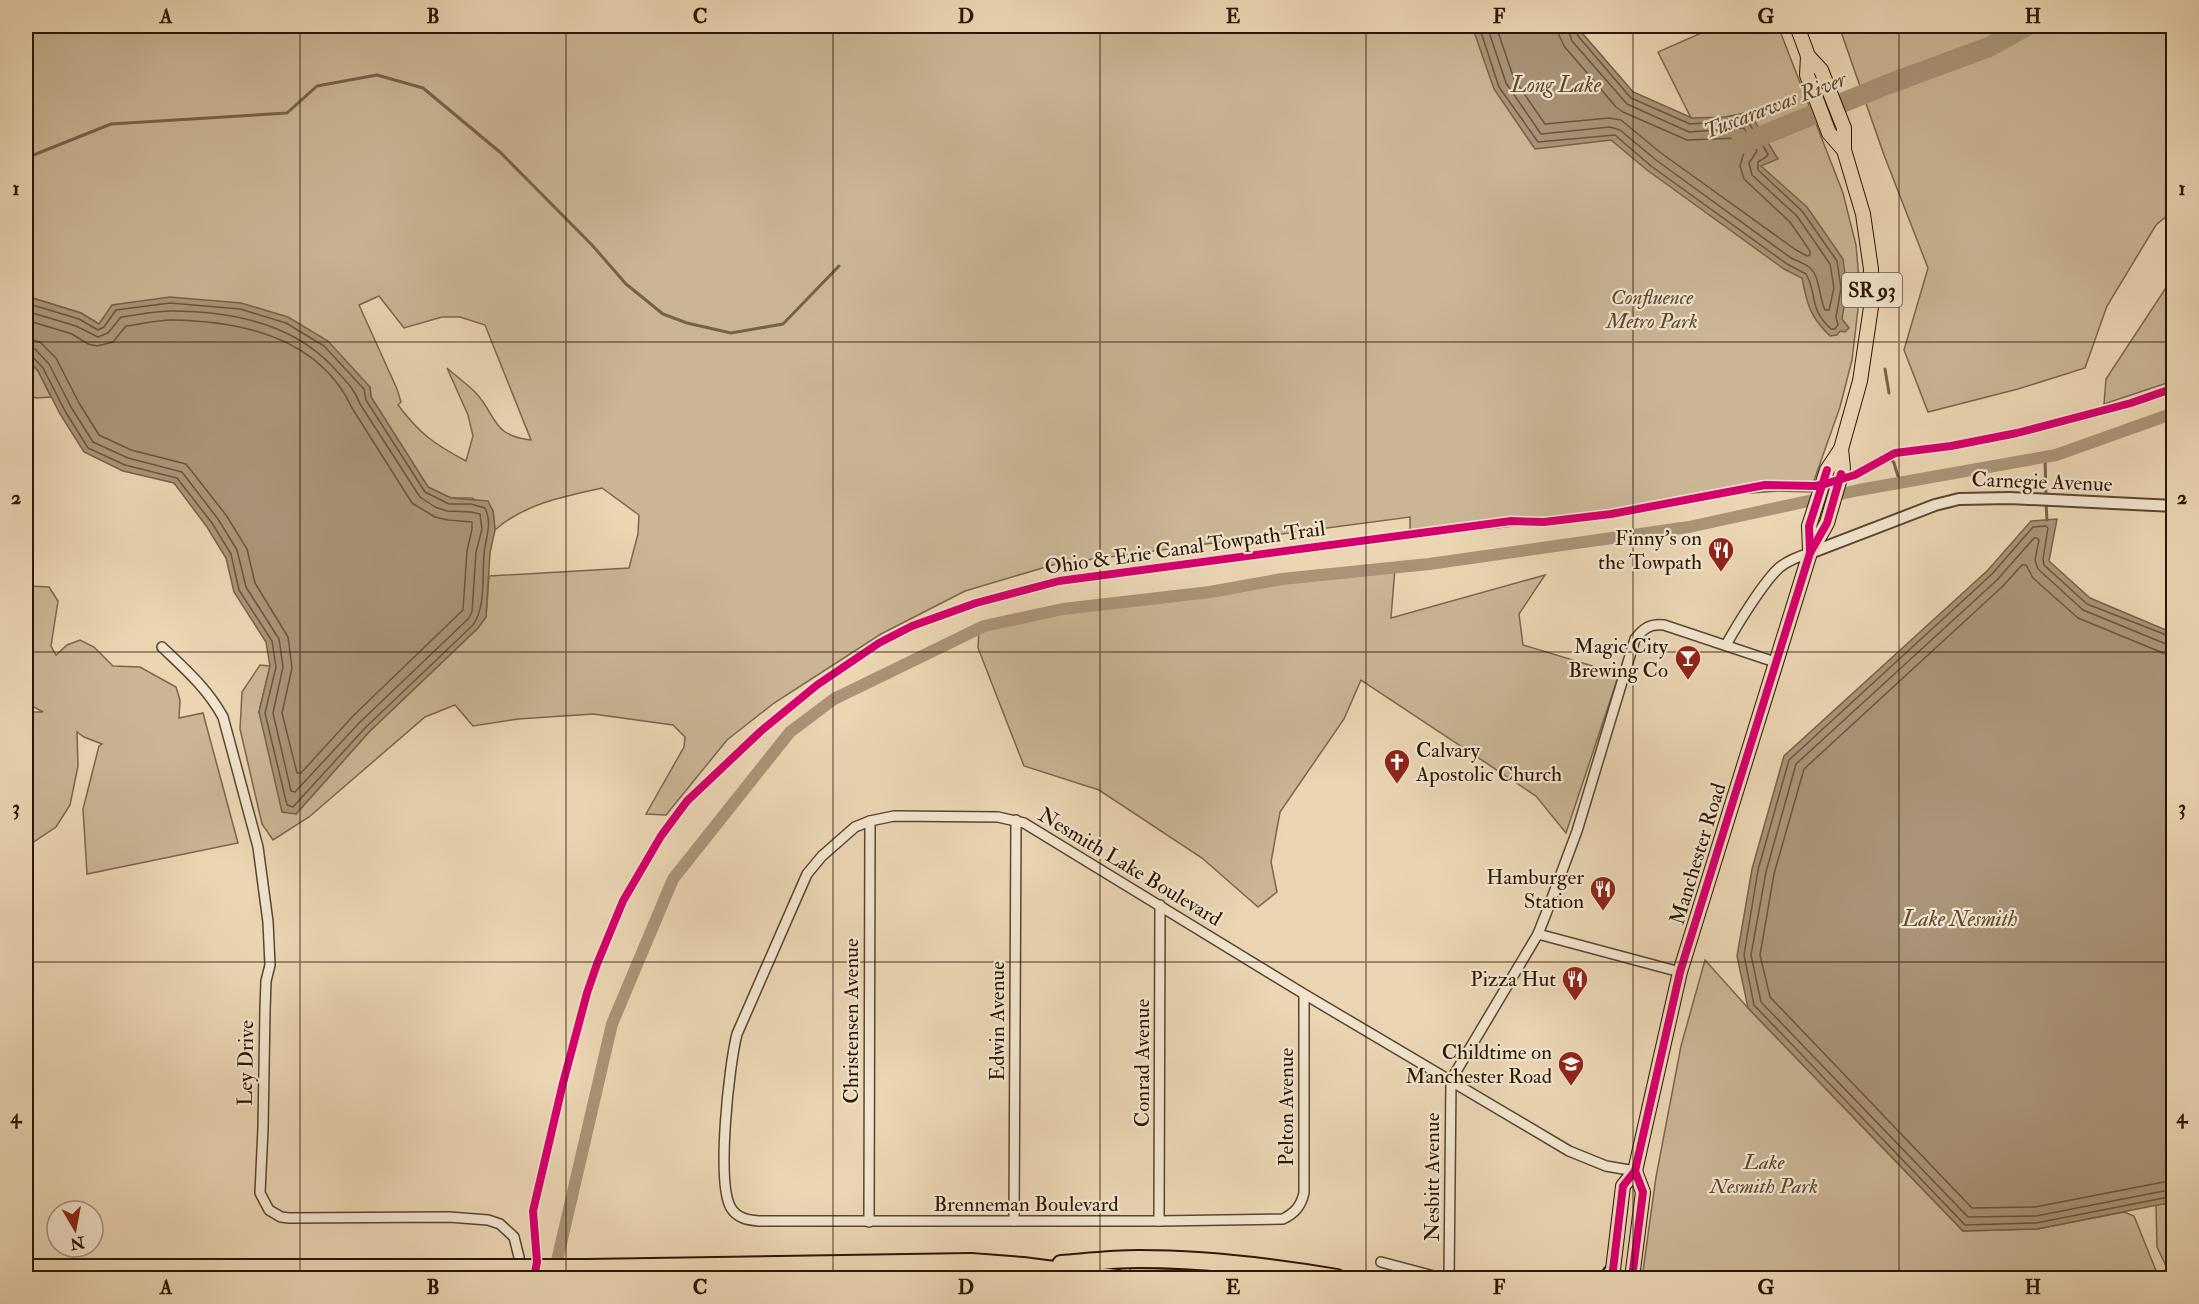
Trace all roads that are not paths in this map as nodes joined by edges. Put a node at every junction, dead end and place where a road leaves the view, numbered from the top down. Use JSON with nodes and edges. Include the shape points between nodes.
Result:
{"nodes":[{"id":1,"x":1797,"y":26,"type":"edge"},
{"id":2,"x":1808,"y":56,"type":"junction"},
{"id":3,"x":1844,"y":150,"type":"junction"},
{"id":4,"x":1841,"y":449,"type":"junction"},
{"id":5,"x":2174,"y":506,"type":"edge"},
{"id":6,"x":1810,"y":553,"type":"junction"},
{"id":7,"x":1726,"y":645,"type":"junction"},
{"id":8,"x":162,"y":647,"type":"dead end"},
{"id":9,"x":1775,"y":662,"type":"junction"},
{"id":10,"x":1016,"y":820,"type":"junction"},
{"id":11,"x":870,"y":821,"type":"junction"},
{"id":12,"x":1160,"y":905,"type":"junction"},
{"id":13,"x":1538,"y":934,"type":"junction"},
{"id":14,"x":1680,"y":972,"type":"junction"},
{"id":15,"x":1304,"y":994,"type":"junction"},
{"id":16,"x":1451,"y":1080,"type":"junction"},
{"id":17,"x":1635,"y":1171,"type":"junction"},
{"id":18,"x":1292,"y":1215,"type":"joint"},
{"id":19,"x":759,"y":1221,"type":"joint"},
{"id":20,"x":1014,"y":1221,"type":"junction"},
{"id":21,"x":1159,"y":1221,"type":"junction"},
{"id":22,"x":869,"y":1222,"type":"junction"},
{"id":23,"x":1381,"y":1262,"type":"dead end"},
{"id":24,"x":1023,"y":1266,"type":"junction"},
{"id":25,"x":26,"y":1268,"type":"edge"},
{"id":26,"x":1611,"y":1277,"type":"edge"},
{"id":27,"x":516,"y":1278,"type":"edge"},
{"id":28,"x":1116,"y":1278,"type":"edge"},
{"id":29,"x":1337,"y":1278,"type":"edge"},
{"id":30,"x":1441,"y":1278,"type":"edge"},
{"id":31,"x":1449,"y":1278,"type":"edge"},
{"id":32,"x":1632,"y":1278,"type":"edge"}],
"edges":[{"from":1,"to":2,"type":"main road","name":"Manchester Road","number":"SR 93"},
{"from":2,"to":3,"type":"main road","name":"Manchester Road","number":"SR 93","via":[[1807,75],[1830,133]]},
{"from":2,"to":3,"type":"main road","name":"Manchester Road","number":"SR 93","via":[[1821,70],[1844,128]]},
{"from":3,"to":4,"type":"main road","name":"Manchester Road","number":"SR 93","via":[[1868,235],[1872,289],[1868,341]]},
{"from":4,"to":6,"type":"main road","name":"Manchester Road","number":"SR 93","via":[[1843,468],[1827,523]]},
{"from":4,"to":6,"type":"main road","name":"Manchester Road","number":"SR 93","via":[[1827,470],[1809,526]]},
{"from":5,"to":6,"type":"street","name":"Carnegie Avenue","via":[[1968,498],[1935,505]]},
{"from":6,"to":7,"type":"street","via":[[1780,567]]},
{"from":6,"to":9,"type":"main road","name":"Manchester Road","number":"SR 93"},
{"from":7,"to":9,"type":"street"},
{"from":7,"to":13,"type":"street","via":[[1656,624],[1642,630],[1635,639],[1577,831]]},
{"from":8,"to":27,"type":"street","name":"Ley Drive","via":[[200,683],[223,717],[258,848],[270,965],[266,981],[260,1187],[264,1204],[274,1214],[289,1218],[488,1220],[500,1224],[514,1237],[519,1251]]},
{"from":9,"to":14,"type":"main road","name":"Manchester Road","number":"SR 93"},
{"from":10,"to":11,"type":"street","name":"Nesmith Lake Boulevard","via":[[905,815]]},
{"from":10,"to":12,"type":"street","name":"Nesmith Lake Boulevard"},
{"from":10,"to":20,"type":"street","name":"Edwin Avenue"},
{"from":11,"to":19,"type":"street","name":"Nesmith Lake Boulevard","via":[[855,828],[807,874],[737,1034],[730,1066],[725,1190],[735,1213]]},
{"from":11,"to":22,"type":"street","name":"Christensen Avenue"},
{"from":12,"to":15,"type":"street","name":"Nesmith Lake Boulevard"},
{"from":12,"to":21,"type":"street","name":"Conrad Avenue"},
{"from":13,"to":14,"type":"street"},
{"from":13,"to":16,"type":"street"},
{"from":14,"to":17,"type":"main road","name":"Manchester Road","number":"SR 93"},
{"from":15,"to":16,"type":"street","name":"Nesmith Lake Boulevard"},
{"from":15,"to":18,"type":"street","name":"Pelton Avenue","via":[[1304,1192]]},
{"from":16,"to":17,"type":"street","name":"Nesmith Lake Boulevard","via":[[1569,1151],[1606,1166]]},
{"from":16,"to":31,"type":"street","name":"Nesbitt Avenue"},
{"from":17,"to":26,"type":"main road","name":"Manchester Road","number":"SR 93","via":[[1623,1186]]},
{"from":17,"to":32,"type":"main road","name":"Manchester Road","number":"SR 93","via":[[1643,1192]]},
{"from":18,"to":21,"type":"street","name":"Brenneman Boulevard","via":[[1276,1220]]},
{"from":19,"to":22,"type":"street","name":"Brenneman Boulevard"},
{"from":20,"to":21,"type":"street","name":"Brenneman Boulevard"},
{"from":20,"to":22,"type":"street","name":"Brenneman Boulevard"},
{"from":23,"to":30,"type":"street"},
{"from":24,"to":25,"type":"highway","bridge":true,"via":[[971,1262],[587,1268]]},
{"from":24,"to":28,"type":"highway"},
{"from":24,"to":29,"type":"highway","via":[[1161,1260],[1252,1265]]}]}
